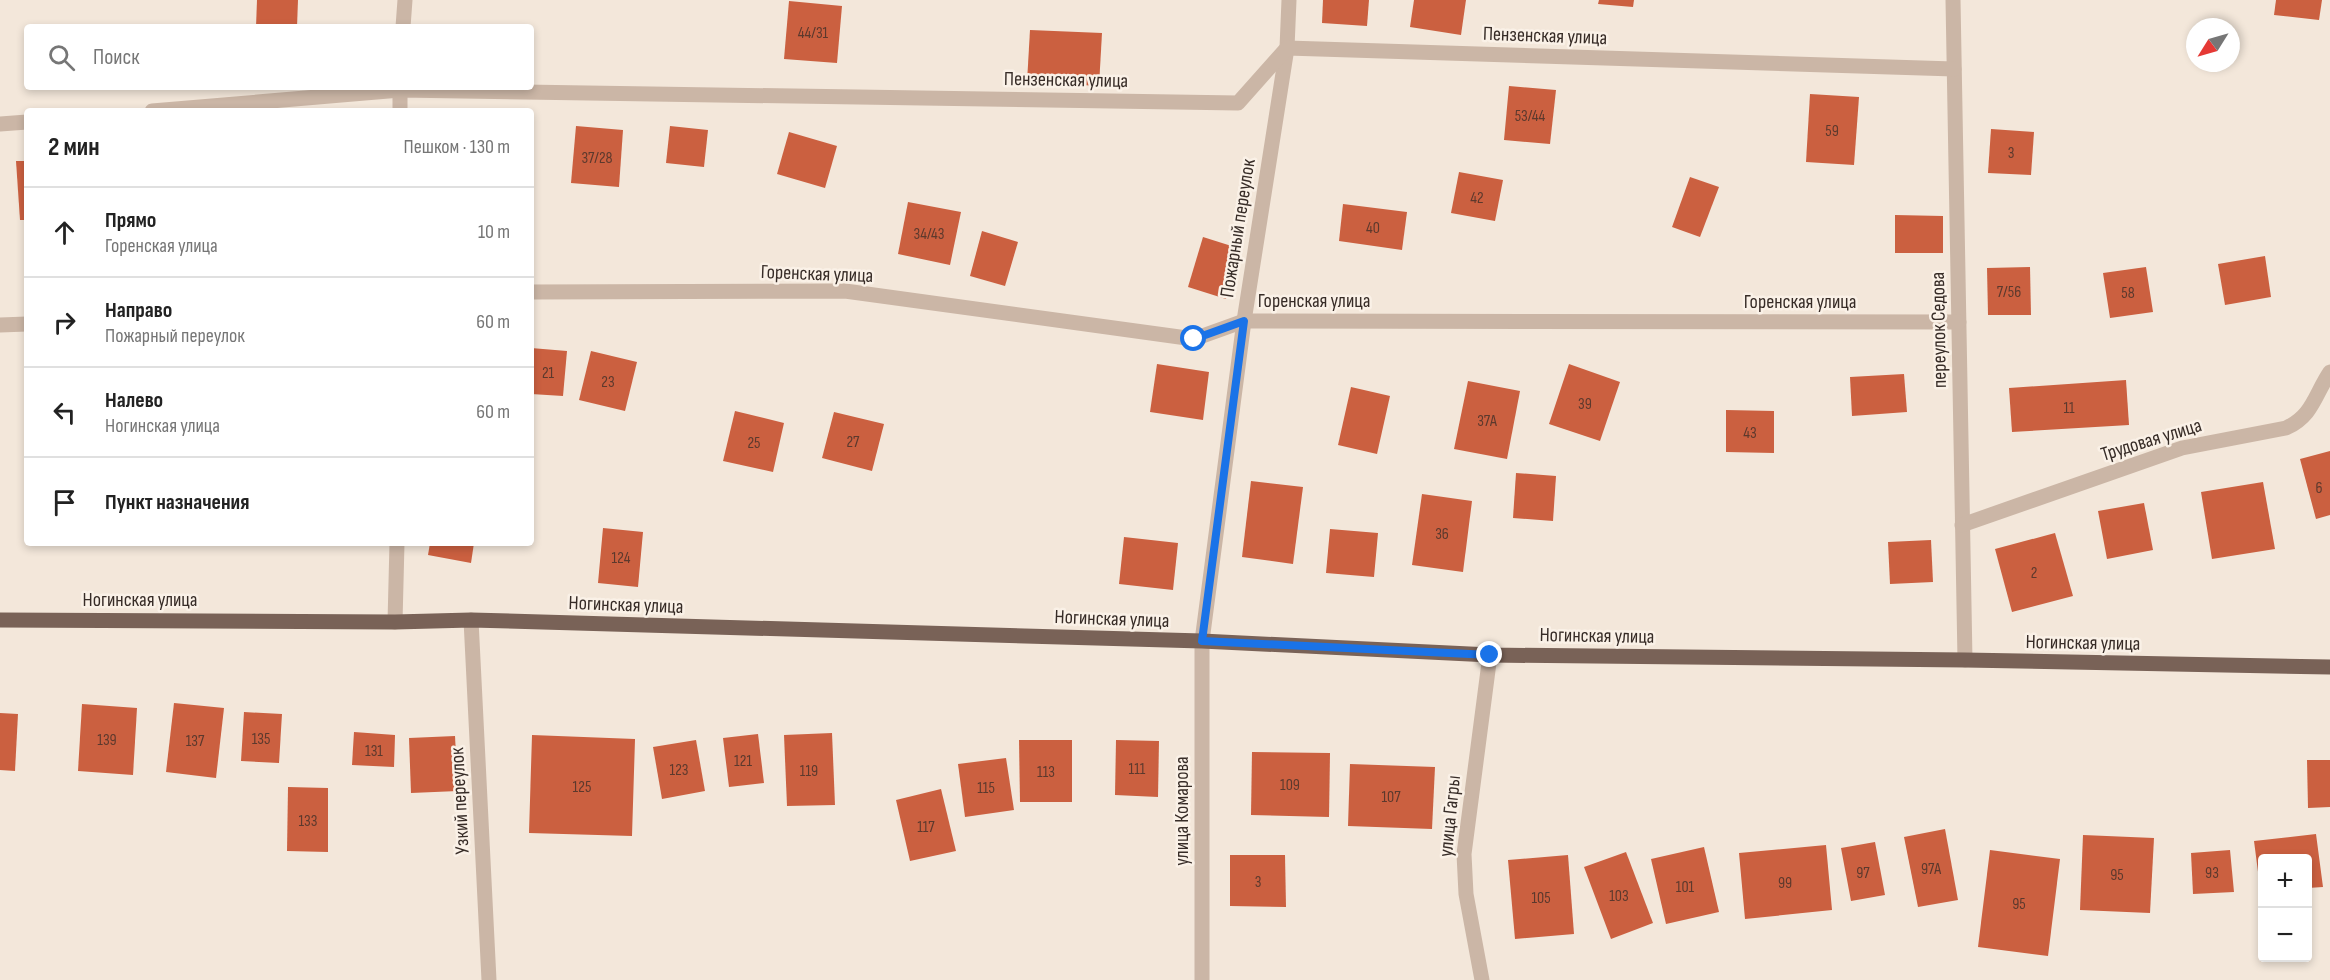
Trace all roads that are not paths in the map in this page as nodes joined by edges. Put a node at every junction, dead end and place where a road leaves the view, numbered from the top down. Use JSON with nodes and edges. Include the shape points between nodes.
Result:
{"nodes":[{"id":1,"x":405,"y":0,"type":"edge"},
{"id":2,"x":1289,"y":0,"type":"edge"},
{"id":3,"x":1953,"y":0,"type":"edge"},
{"id":4,"x":403,"y":24,"type":"edge"},
{"id":5,"x":1287,"y":48,"type":"junction"},
{"id":6,"x":1954,"y":69,"type":"junction"},
{"id":7,"x":378,"y":90,"type":"edge"},
{"id":8,"x":400,"y":90,"type":"edge"},
{"id":9,"x":512,"y":90,"type":"edge"},
{"id":10,"x":184,"y":108,"type":"edge"},
{"id":11,"x":400,"y":108,"type":"edge"},
{"id":12,"x":24,"y":122,"type":"edge"},
{"id":13,"x":0,"y":124,"type":"edge"},
{"id":14,"x":534,"y":292,"type":"edge"},
{"id":15,"x":1244,"y":321,"type":"junction"},
{"id":16,"x":1959,"y":322,"type":"junction"},
{"id":17,"x":24,"y":324,"type":"edge"},
{"id":18,"x":0,"y":325,"type":"edge"},
{"id":19,"x":2330,"y":372,"type":"edge"},
{"id":20,"x":1962,"y":525,"type":"junction"},
{"id":21,"x":397,"y":546,"type":"edge"},
{"id":22,"x":0,"y":620,"type":"edge"},
{"id":23,"x":471,"y":620,"type":"junction"},
{"id":24,"x":395,"y":622,"type":"junction"},
{"id":25,"x":1202,"y":641,"type":"junction"},
{"id":26,"x":1490,"y":655,"type":"junction"},
{"id":27,"x":1965,"y":660,"type":"junction"},
{"id":28,"x":2330,"y":667,"type":"edge"},
{"id":29,"x":489,"y":980,"type":"edge"},
{"id":30,"x":1202,"y":980,"type":"edge"},
{"id":31,"x":1482,"y":980,"type":"edge"}],
"edges":[{"from":1,"to":4,"type":"street"},
{"from":2,"to":5,"type":"street","name":"Пожарный переулок"},
{"from":3,"to":6,"type":"street","name":"переулок Седова"},
{"from":5,"to":6,"type":"street","name":"Пензенская улица"},
{"from":5,"to":9,"type":"street","name":"Пензенская улица","via":[[1238,103]]},
{"from":5,"to":15,"type":"street","name":"Пожарный переулок"},
{"from":6,"to":16,"type":"street","name":"переулок Седова"},
{"from":7,"to":10,"type":"street","name":"Пензенская улица"},
{"from":8,"to":11,"type":"street"},
{"from":12,"to":13,"type":"street"},
{"from":14,"to":15,"type":"street","name":"Горенская улица","via":[[844,291],[1194,339]]},
{"from":15,"to":16,"type":"street","name":"Горенская улица"},
{"from":15,"to":25,"type":"street","name":"Пожарный переулок"},
{"from":16,"to":20,"type":"street","name":"переулок Седова"},
{"from":17,"to":18,"type":"street"},
{"from":19,"to":20,"type":"street","name":"Трудовая улица","via":[[2307,414],[2286,428],[2182,448]]},
{"from":20,"to":27,"type":"street","name":"переулок Седова"},
{"from":21,"to":24,"type":"street"},
{"from":22,"to":24,"type":"main road","name":"Ногинская улица"},
{"from":23,"to":24,"type":"main road","name":"Ногинская улица"},
{"from":23,"to":25,"type":"main road","name":"Ногинская улица"},
{"from":23,"to":29,"type":"street","name":"Узкий переулок"},
{"from":25,"to":26,"type":"main road","name":"Ногинская улица"},
{"from":25,"to":30,"type":"street","name":"улица Комарова"},
{"from":26,"to":27,"type":"main road","name":"Ногинская улица"},
{"from":26,"to":31,"type":"street","name":"улица Гагры","via":[[1464,854],[1466,894]]},
{"from":27,"to":28,"type":"main road","name":"Ногинская улица"}]}
